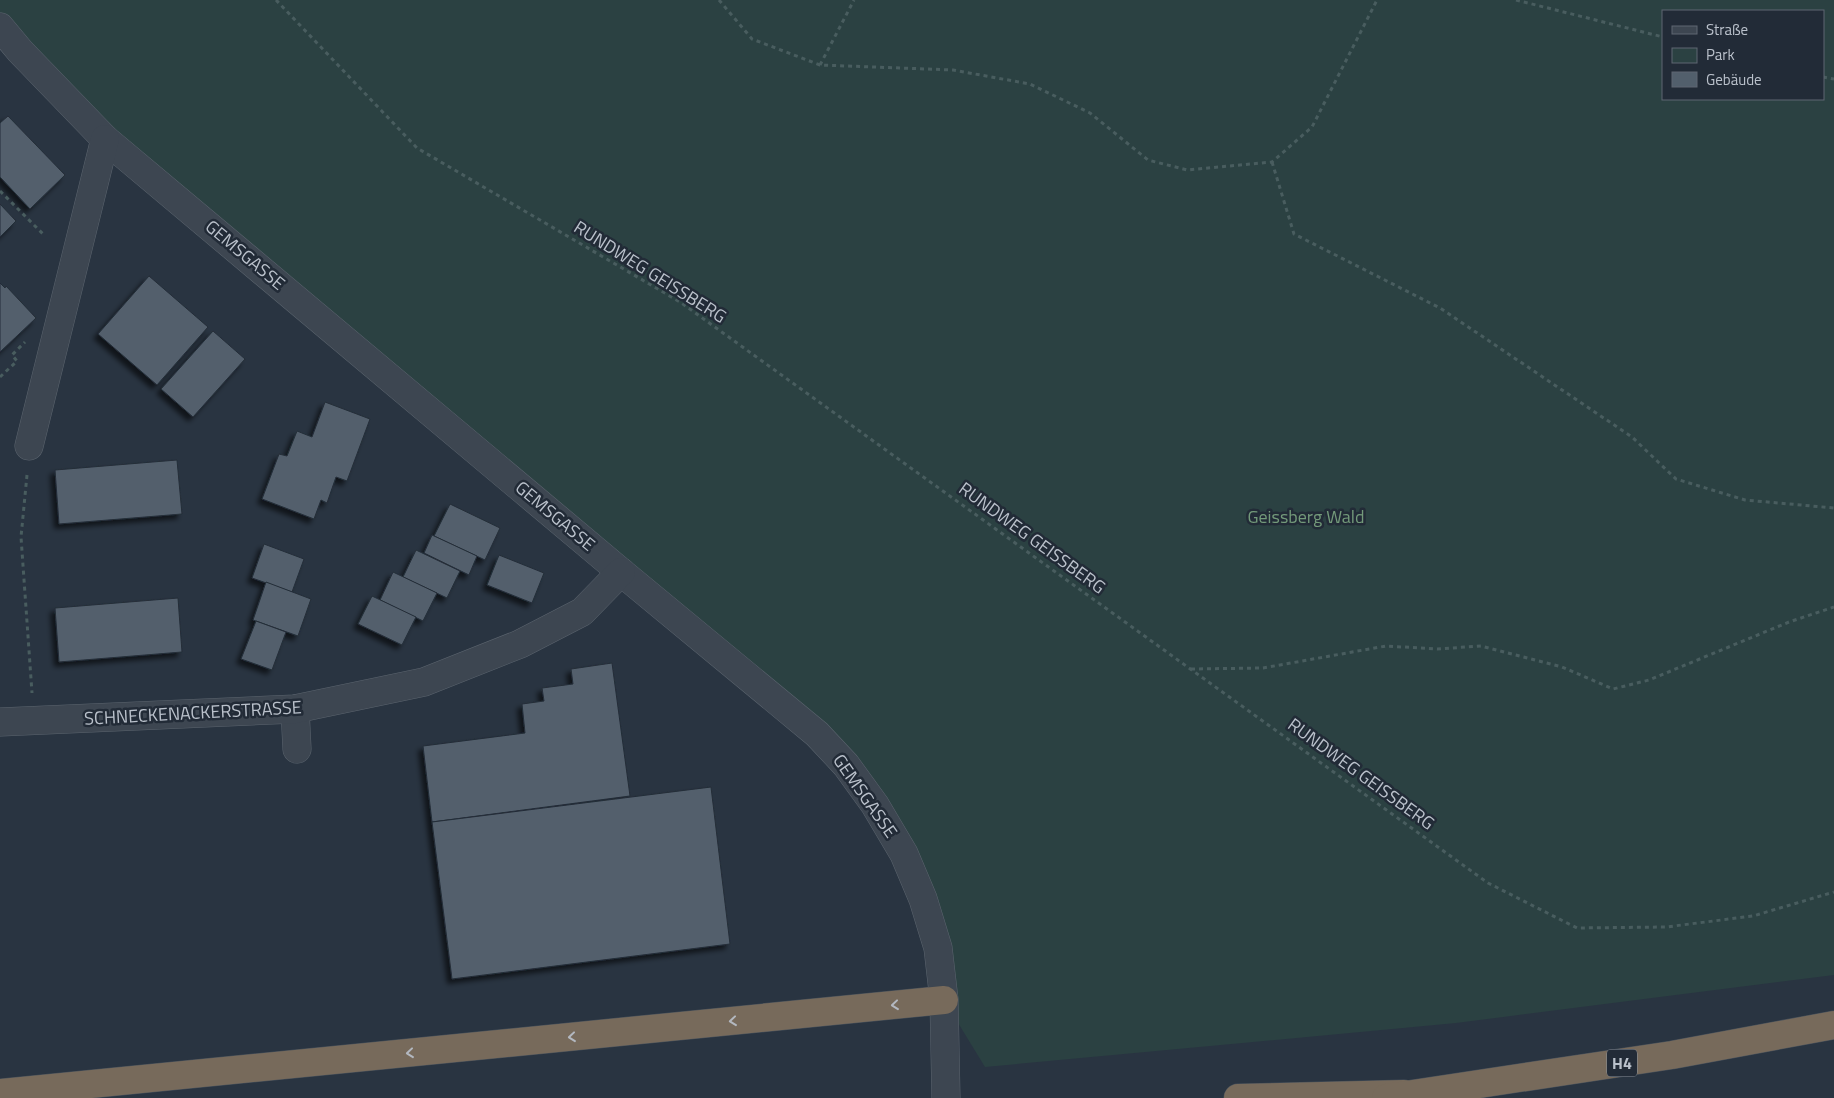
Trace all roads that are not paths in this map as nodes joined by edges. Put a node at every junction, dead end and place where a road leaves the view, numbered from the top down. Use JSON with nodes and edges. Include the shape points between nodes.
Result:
{"nodes":[{"id":1,"x":0,"y":27,"type":"edge"},
{"id":2,"x":105,"y":139,"type":"junction"},
{"id":3,"x":29,"y":446,"type":"road end"},
{"id":4,"x":621,"y":572,"type":"junction"},
{"id":5,"x":295,"y":709,"type":"junction"},
{"id":6,"x":0,"y":722,"type":"edge"},
{"id":7,"x":297,"y":749,"type":"dead end"},
{"id":8,"x":944,"y":1000,"type":"junction"},
{"id":9,"x":1834,"y":1025,"type":"edge"},
{"id":10,"x":0,"y":1093,"type":"edge"},
{"id":11,"x":1397,"y":1096,"type":"edge"},
{"id":12,"x":946,"y":1098,"type":"edge"},
{"id":13,"x":1238,"y":1098,"type":"edge"}],
"edges":[{"from":1,"to":2,"type":"street","name":"GEMSGASSE"},
{"from":2,"to":3,"type":"street"},
{"from":2,"to":4,"type":"street","name":"GEMSGASSE"},
{"from":4,"to":5,"type":"street","name":"SCHNECKENACKERSTRASSE","via":[[582,612],[520,644],[424,682]]},
{"from":4,"to":8,"type":"street","name":"GEMSGASSE","via":[[817,734],[846,765],[904,854],[923,899],[938,948]]},
{"from":5,"to":6,"type":"street","name":"SCHNECKENACKERSTRASSE"},
{"from":5,"to":7,"type":"street"},
{"from":8,"to":10,"type":"highway","one_way":true},
{"from":8,"to":12,"type":"street","name":"GEMSGASSE"},
{"from":9,"to":11,"type":"highway","number":"H4","via":[[1672,1055]]},
{"from":11,"to":13,"type":"highway","number":"H4"}]}
